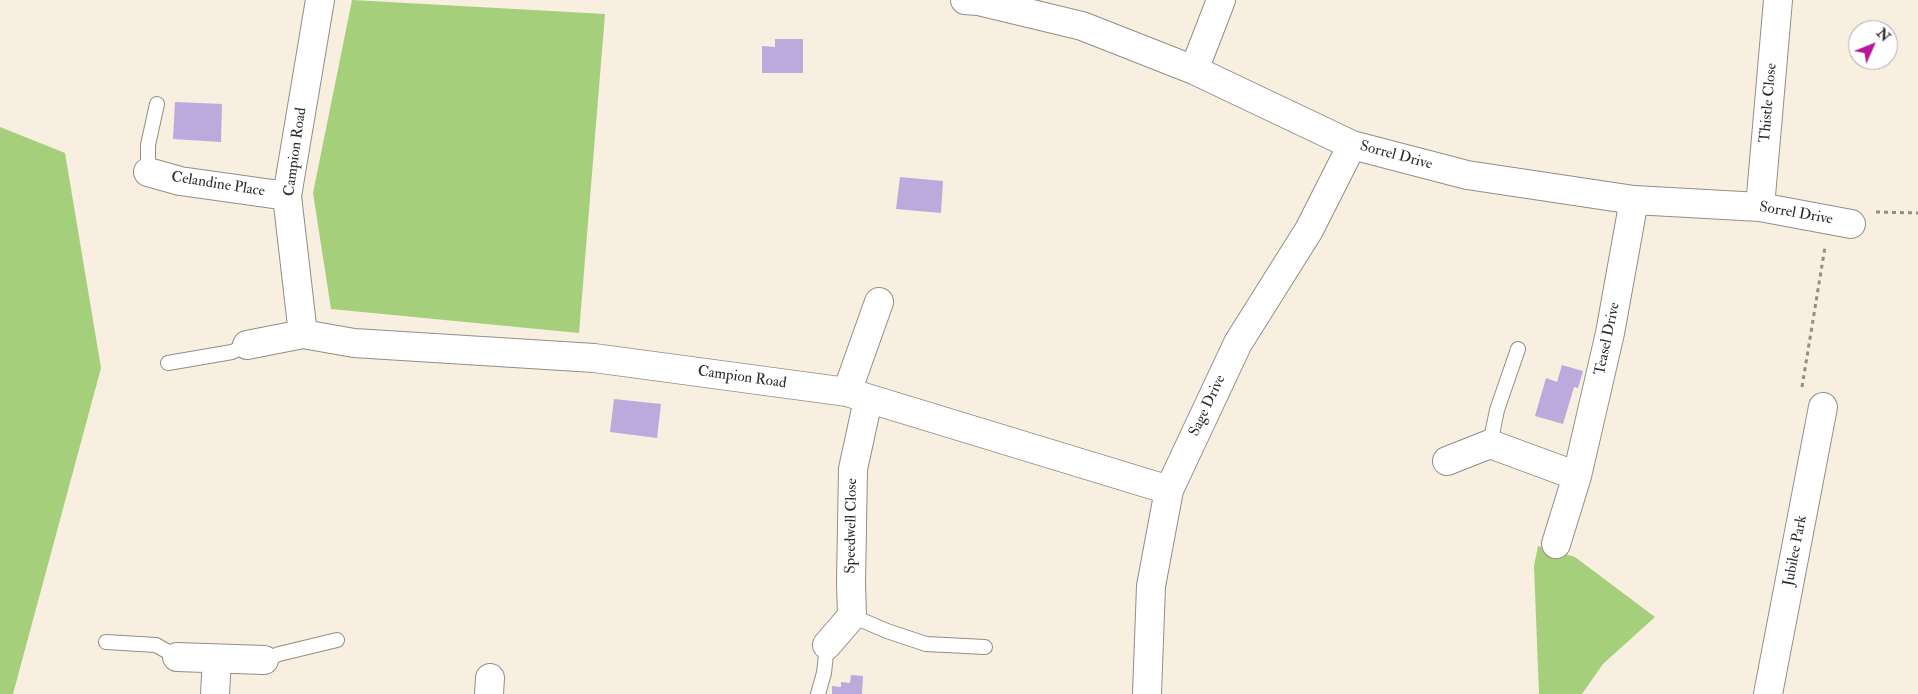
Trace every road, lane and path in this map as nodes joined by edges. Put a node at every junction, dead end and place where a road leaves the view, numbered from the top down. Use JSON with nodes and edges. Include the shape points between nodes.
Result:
{"nodes":[{"id":1,"x":320,"y":0,"type":"edge"},
{"id":2,"x":965,"y":0,"type":"edge"},
{"id":3,"x":1221,"y":0,"type":"edge"},
{"id":4,"x":1778,"y":0,"type":"edge"},
{"id":5,"x":1194,"y":70,"type":"junction"},
{"id":6,"x":156,"y":104,"type":"dead end"},
{"id":7,"x":1352,"y":144,"type":"junction"},
{"id":8,"x":148,"y":172,"type":"joint"},
{"id":9,"x":287,"y":196,"type":"junction"},
{"id":10,"x":1634,"y":200,"type":"junction"},
{"id":11,"x":1760,"y":206,"type":"junction"},
{"id":12,"x":1918,"y":213,"type":"edge"},
{"id":13,"x":1841,"y":222,"type":"junction"},
{"id":14,"x":879,"y":302,"type":"dead end"},
{"id":15,"x":303,"y":334,"type":"junction"},
{"id":16,"x":247,"y":345,"type":"joint"},
{"id":17,"x":1518,"y":349,"type":"dead end"},
{"id":18,"x":168,"y":362,"type":"dead end"},
{"id":19,"x":857,"y":396,"type":"junction"},
{"id":20,"x":1823,"y":408,"type":"joint"},
{"id":21,"x":1490,"y":444,"type":"junction"},
{"id":22,"x":1447,"y":461,"type":"dead end"},
{"id":23,"x":1577,"y":476,"type":"junction"},
{"id":24,"x":1169,"y":490,"type":"junction"},
{"id":25,"x":1556,"y":544,"type":"dead end"},
{"id":26,"x":852,"y":616,"type":"junction"},
{"id":27,"x":337,"y":640,"type":"dead end"},
{"id":28,"x":106,"y":642,"type":"dead end"},
{"id":29,"x":827,"y":645,"type":"joint"},
{"id":30,"x":985,"y":647,"type":"dead end"},
{"id":31,"x":177,"y":656,"type":"joint"},
{"id":32,"x":217,"y":659,"type":"junction"},
{"id":33,"x":264,"y":660,"type":"joint"},
{"id":34,"x":215,"y":694,"type":"edge"},
{"id":35,"x":818,"y":694,"type":"edge"},
{"id":36,"x":1148,"y":694,"type":"edge"},
{"id":37,"x":1768,"y":694,"type":"edge"}],
"edges":[{"from":1,"to":9,"type":"street","name":"Campion Road"},
{"from":2,"to":5,"type":"street","name":"Sorrel Drive","via":[[1082,26]]},
{"from":3,"to":5,"type":"street"},
{"from":4,"to":11,"type":"street","name":"Thistle Close"},
{"from":5,"to":7,"type":"street","name":"Sorrel Drive"},
{"from":6,"to":8,"type":"lane","via":[[148,145]]},
{"from":7,"to":10,"type":"street","name":"Sorrel Drive","via":[[1467,175]]},
{"from":7,"to":24,"type":"street","name":"Sage Drive","via":[[1309,230],[1238,343]]},
{"from":8,"to":9,"type":"street","name":"Celandine Place","via":[[180,181]]},
{"from":9,"to":15,"type":"street","name":"Campion Road"},
{"from":10,"to":11,"type":"street","name":"Sorrel Drive"},
{"from":10,"to":23,"type":"street","name":"Teasel Drive","via":[[1610,333]]},
{"from":11,"to":13,"type":"street","name":"Sorrel Drive"},
{"from":12,"to":13,"type":"path","via":[[1878,211]]},
{"from":13,"to":20,"type":"path","via":[[1822,261],[1802,387]]},
{"from":14,"to":19,"type":"street","name":"Speedwell Close"},
{"from":15,"to":16,"type":"street","name":"Campion Road"},
{"from":15,"to":19,"type":"street","name":"Campion Road","via":[[354,343],[594,358]]},
{"from":16,"to":18,"type":"lane","via":[[232,352]]},
{"from":17,"to":21,"type":"lane","via":[[1497,410]]},
{"from":19,"to":24,"type":"street","name":"Campion Road"},
{"from":19,"to":26,"type":"street","name":"Speedwell Close"},
{"from":20,"to":37,"type":"street","name":"Jubilee Park"},
{"from":21,"to":22,"type":"street"},
{"from":21,"to":23,"type":"street"},
{"from":23,"to":25,"type":"street","name":"Teasel Drive"},
{"from":24,"to":36,"type":"street","name":"Sage Drive","via":[[1150,586]]},
{"from":26,"to":29,"type":"street"},
{"from":26,"to":30,"type":"lane","via":[[926,644]]},
{"from":27,"to":33,"type":"lane"},
{"from":28,"to":31,"type":"lane","via":[[156,645]]},
{"from":29,"to":35,"type":"lane"},
{"from":31,"to":32,"type":"street"},
{"from":32,"to":33,"type":"street"},
{"from":32,"to":34,"type":"street"}]}
